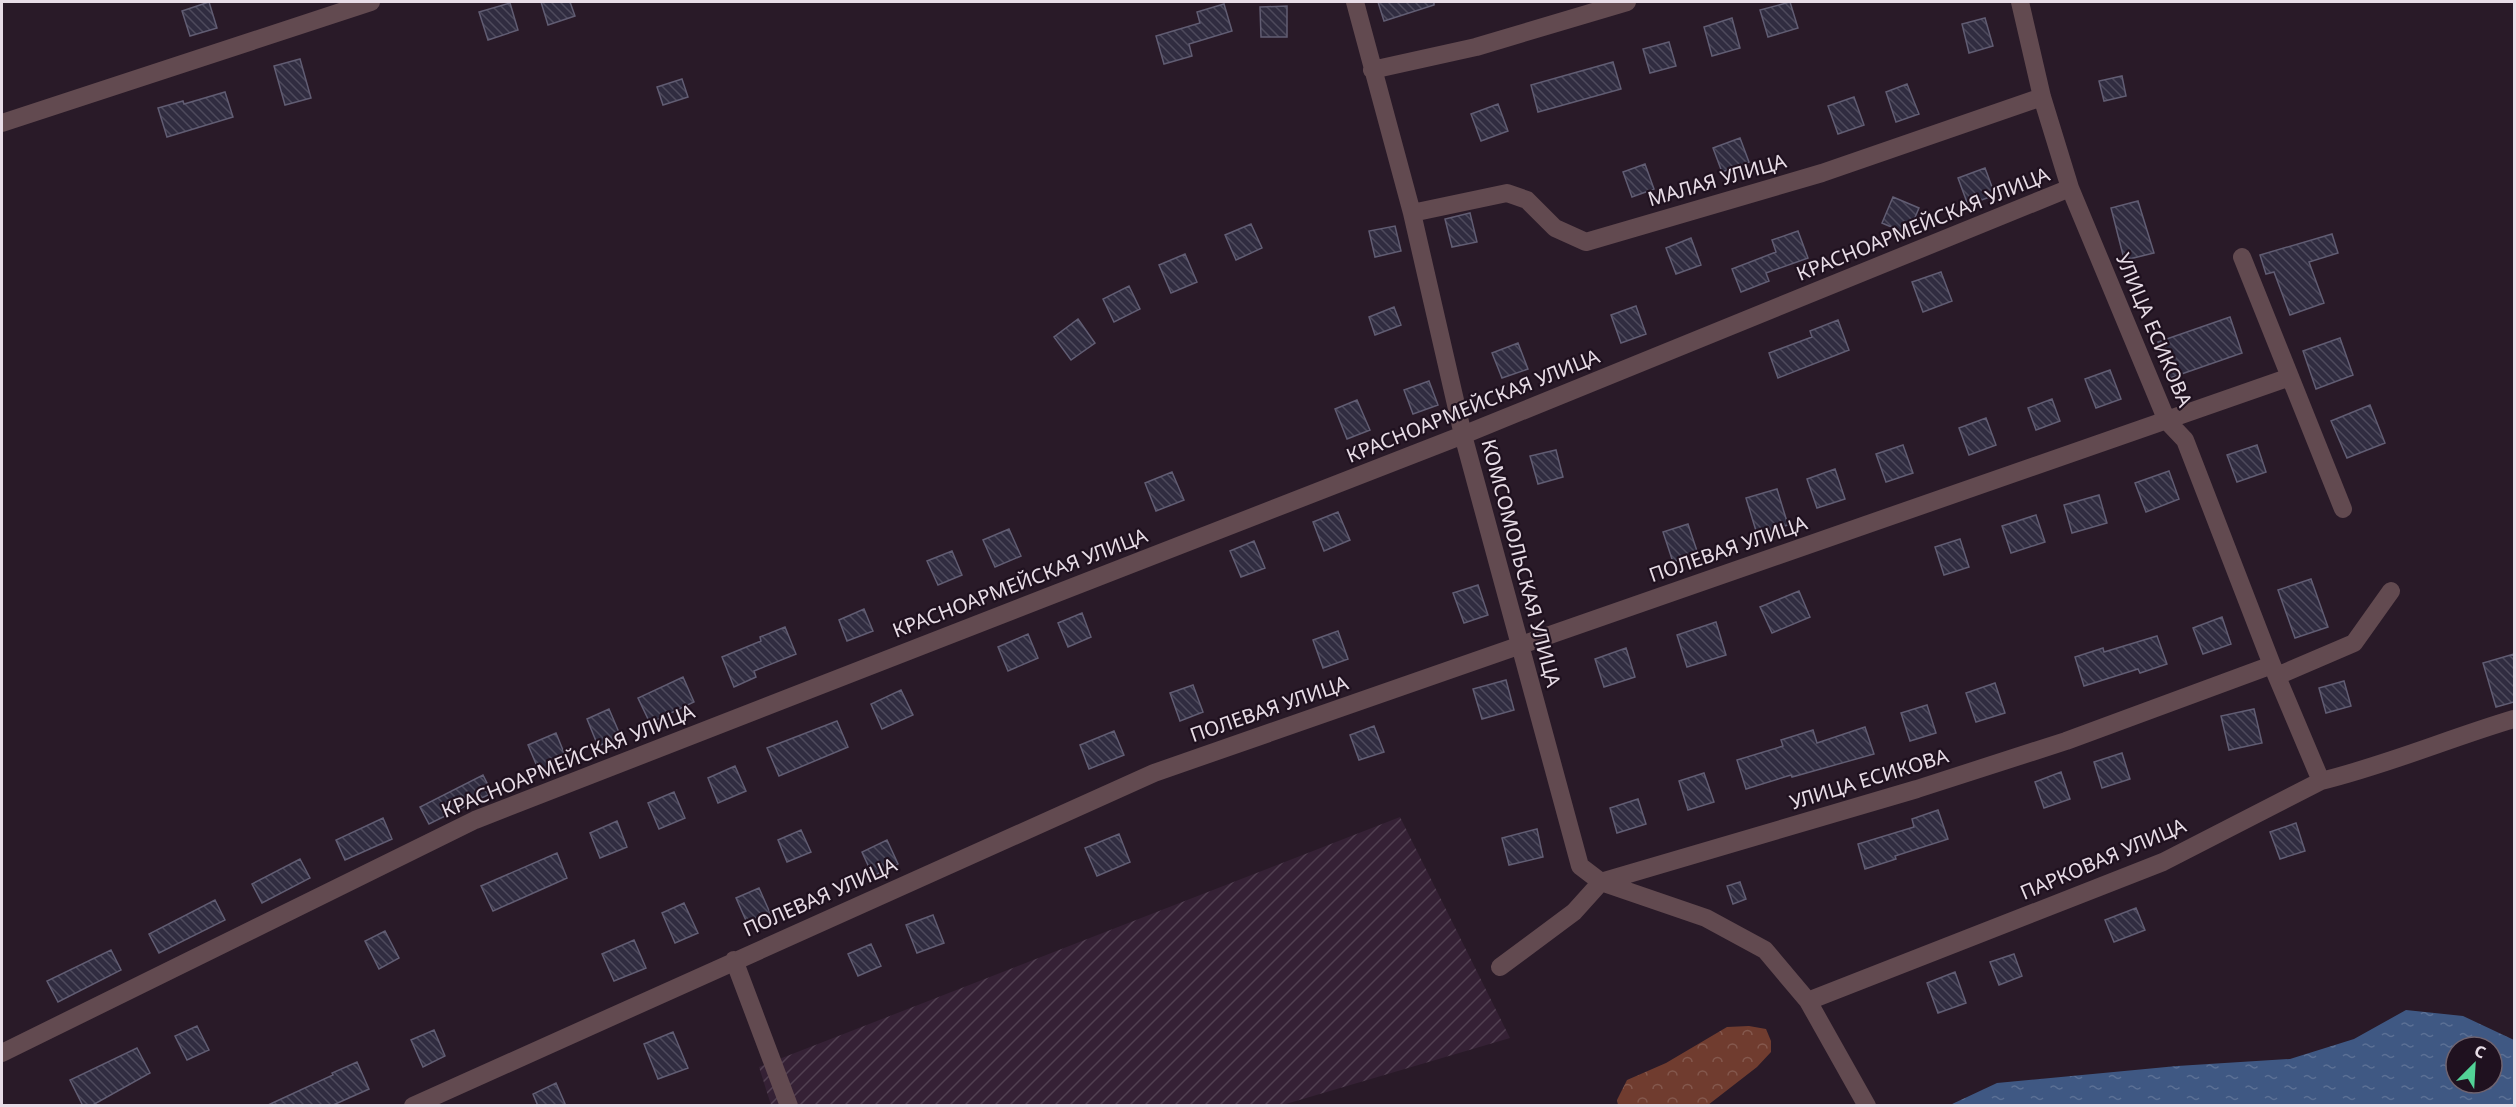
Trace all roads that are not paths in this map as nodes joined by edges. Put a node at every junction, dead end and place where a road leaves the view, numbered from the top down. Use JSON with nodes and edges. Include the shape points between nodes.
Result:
{"nodes":[{"id":1,"x":371,"y":2,"type":"edge"},
{"id":2,"x":1355,"y":2,"type":"edge"},
{"id":3,"x":1627,"y":2,"type":"edge"},
{"id":4,"x":2020,"y":2,"type":"edge"},
{"id":5,"x":1372,"y":70,"type":"junction"},
{"id":6,"x":2042,"y":97,"type":"junction"},
{"id":7,"x":2,"y":123,"type":"edge"},
{"id":8,"x":2070,"y":188,"type":"junction"},
{"id":9,"x":1412,"y":213,"type":"junction"},
{"id":10,"x":2242,"y":257,"type":"dead end"},
{"id":11,"x":2290,"y":377,"type":"junction"},
{"id":12,"x":2167,"y":421,"type":"junction"},
{"id":13,"x":1463,"y":435,"type":"junction"},
{"id":14,"x":2343,"y":508,"type":"dead end"},
{"id":15,"x":2391,"y":591,"type":"dead end"},
{"id":16,"x":1520,"y":645,"type":"junction"},
{"id":17,"x":2275,"y":671,"type":"junction"},
{"id":18,"x":2514,"y":719,"type":"edge"},
{"id":19,"x":2321,"y":781,"type":"junction"},
{"id":20,"x":1601,"y":882,"type":"junction"},
{"id":21,"x":734,"y":960,"type":"junction"},
{"id":22,"x":1500,"y":967,"type":"dead end"},
{"id":23,"x":1808,"y":1001,"type":"junction"},
{"id":24,"x":2,"y":1053,"type":"edge"},
{"id":25,"x":413,"y":1106,"type":"edge"},
{"id":26,"x":789,"y":1106,"type":"edge"},
{"id":27,"x":1867,"y":1106,"type":"edge"}],
"edges":[{"from":1,"to":7,"type":"street"},
{"from":2,"to":5,"type":"street","name":"КОМСОМОЛЬСКАЯ УЛИЦА"},
{"from":3,"to":5,"type":"street","via":[[1476,47]]},
{"from":4,"to":6,"type":"street","name":"УЛИЦА ЕСИКОВА"},
{"from":5,"to":9,"type":"street","name":"КОМСОМОЛЬСКАЯ УЛИЦА"},
{"from":6,"to":8,"type":"street","name":"УЛИЦА ЕСИКОВА"},
{"from":6,"to":9,"type":"street","name":"МАЛАЯ УЛИЦА","via":[[1822,173],[1586,242],[1555,228],[1527,200],[1507,193]]},
{"from":8,"to":12,"type":"street","name":"УЛИЦА ЕСИКОВА"},
{"from":8,"to":13,"type":"street","name":"КРАСНОАРМЕЙСКАЯ УЛИЦА"},
{"from":9,"to":13,"type":"street","name":"КОМСОМОЛЬСКАЯ УЛИЦА"},
{"from":10,"to":11,"type":"street"},
{"from":11,"to":12,"type":"street","name":"ПОЛЕВАЯ УЛИЦА"},
{"from":11,"to":14,"type":"street"},
{"from":12,"to":16,"type":"street","name":"ПОЛЕВАЯ УЛИЦА"},
{"from":12,"to":17,"type":"street","name":"УЛИЦА ЕСИКОВА","via":[[2185,440]]},
{"from":13,"to":16,"type":"street","name":"КОМСОМОЛЬСКАЯ УЛИЦА"},
{"from":13,"to":24,"type":"street","name":"КРАСНОАРМЕЙСКАЯ УЛИЦА","via":[[475,820]]},
{"from":15,"to":17,"type":"street","via":[[2354,643]]},
{"from":16,"to":20,"type":"street","name":"КОМСОМОЛЬСКАЯ УЛИЦА","via":[[1580,866]]},
{"from":16,"to":21,"type":"street","name":"ПОЛЕВАЯ УЛИЦА","via":[[1154,773]]},
{"from":17,"to":19,"type":"street","name":"УЛИЦА ЕСИКОВА"},
{"from":17,"to":20,"type":"street","name":"УЛИЦА ЕСИКОВА","via":[[1917,789]]},
{"from":18,"to":19,"type":"street","name":"ПАРКОВАЯ УЛИЦА"},
{"from":19,"to":23,"type":"street","name":"ПАРКОВАЯ УЛИЦА","via":[[2163,862]]},
{"from":20,"to":22,"type":"street","via":[[1575,912]]},
{"from":20,"to":23,"type":"street","via":[[1706,918],[1765,950]]},
{"from":21,"to":25,"type":"street","name":"ПОЛЕВАЯ УЛИЦА"},
{"from":21,"to":26,"type":"street"},
{"from":23,"to":27,"type":"street"}]}
